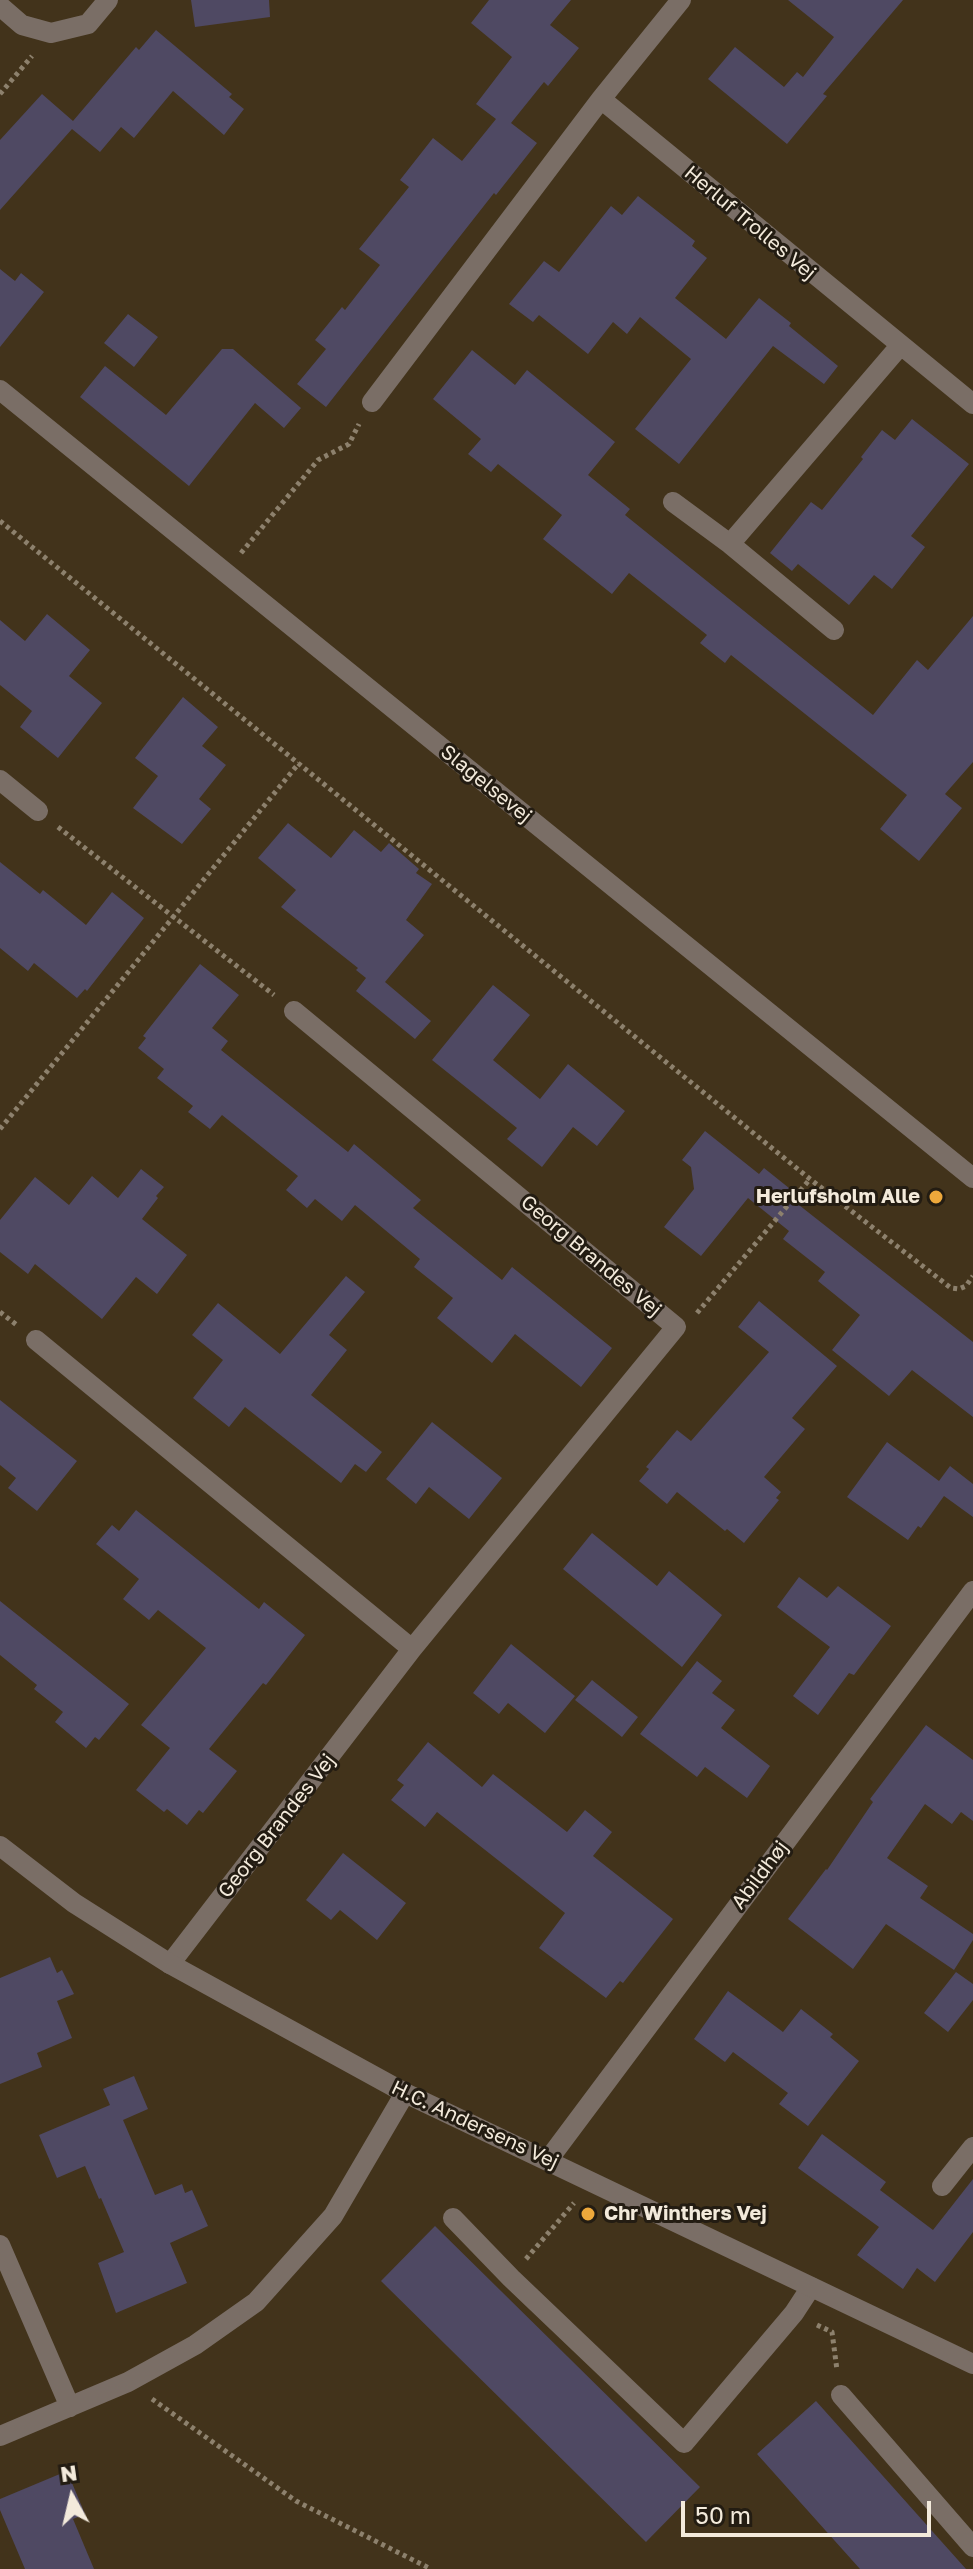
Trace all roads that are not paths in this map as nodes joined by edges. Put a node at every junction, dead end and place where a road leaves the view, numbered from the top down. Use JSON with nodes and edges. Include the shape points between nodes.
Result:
{"nodes":[{"id":1,"x":108,"y":0,"type":"edge"},
{"id":2,"x":681,"y":0,"type":"edge"},
{"id":3,"x":0,"y":6,"type":"edge"},
{"id":4,"x":601,"y":99,"type":"junction"},
{"id":5,"x":899,"y":347,"type":"junction"},
{"id":6,"x":0,"y":390,"type":"edge"},
{"id":7,"x":372,"y":402,"type":"road end"},
{"id":8,"x":973,"y":404,"type":"edge"},
{"id":9,"x":673,"y":502,"type":"dead end"},
{"id":10,"x":730,"y":544,"type":"junction"},
{"id":11,"x":834,"y":630,"type":"dead end"},
{"id":12,"x":0,"y":780,"type":"edge"},
{"id":13,"x":38,"y":811,"type":"road end"},
{"id":14,"x":294,"y":1011,"type":"road end"},
{"id":15,"x":973,"y":1178,"type":"edge"},
{"id":16,"x":36,"y":1340,"type":"dead end"},
{"id":17,"x":973,"y":1591,"type":"edge"},
{"id":18,"x":412,"y":1649,"type":"junction"},
{"id":19,"x":0,"y":1846,"type":"edge"},
{"id":20,"x":170,"y":1964,"type":"junction"},
{"id":21,"x":405,"y":2093,"type":"junction"},
{"id":22,"x":973,"y":2147,"type":"edge"},
{"id":23,"x":548,"y":2160,"type":"junction"},
{"id":24,"x":942,"y":2186,"type":"dead end"},
{"id":25,"x":453,"y":2218,"type":"dead end"},
{"id":26,"x":0,"y":2245,"type":"edge"},
{"id":27,"x":811,"y":2287,"type":"junction"},
{"id":28,"x":973,"y":2364,"type":"edge"},
{"id":29,"x":841,"y":2395,"type":"road end"},
{"id":30,"x":70,"y":2407,"type":"junction"},
{"id":31,"x":0,"y":2436,"type":"edge"},
{"id":32,"x":973,"y":2547,"type":"edge"}],
"edges":[{"from":1,"to":3,"type":"street","via":[[88,24],[51,33],[22,25]]},
{"from":2,"to":4,"type":"street"},
{"from":4,"to":5,"type":"street","name":"Herluf Trolles Vej"},
{"from":4,"to":7,"type":"street"},
{"from":5,"to":8,"type":"street","name":"Herluf Trolles Vej"},
{"from":5,"to":10,"type":"street"},
{"from":6,"to":15,"type":"street","name":"Slagelsevej"},
{"from":9,"to":10,"type":"street"},
{"from":10,"to":11,"type":"street"},
{"from":12,"to":13,"type":"street"},
{"from":14,"to":18,"type":"street","name":"Georg Brandes Vej","via":[[676,1327]]},
{"from":16,"to":18,"type":"street"},
{"from":17,"to":23,"type":"street","name":"Abildhøj"},
{"from":18,"to":20,"type":"street","name":"Georg Brandes Vej"},
{"from":19,"to":20,"type":"street","name":"H.C. Andersens Vej","via":[[74,1903]]},
{"from":20,"to":21,"type":"street","name":"H.C. Andersens Vej"},
{"from":21,"to":23,"type":"street","name":"H.C. Andersens Vej"},
{"from":21,"to":30,"type":"street","via":[[333,2216],[256,2302],[195,2345]]},
{"from":22,"to":24,"type":"street"},
{"from":23,"to":27,"type":"street","name":"H.C. Andersens Vej"},
{"from":25,"to":27,"type":"street","via":[[684,2443]]},
{"from":26,"to":30,"type":"street"},
{"from":27,"to":28,"type":"street","name":"H.C. Andersens Vej"},
{"from":29,"to":32,"type":"street"},
{"from":30,"to":31,"type":"street"}]}
